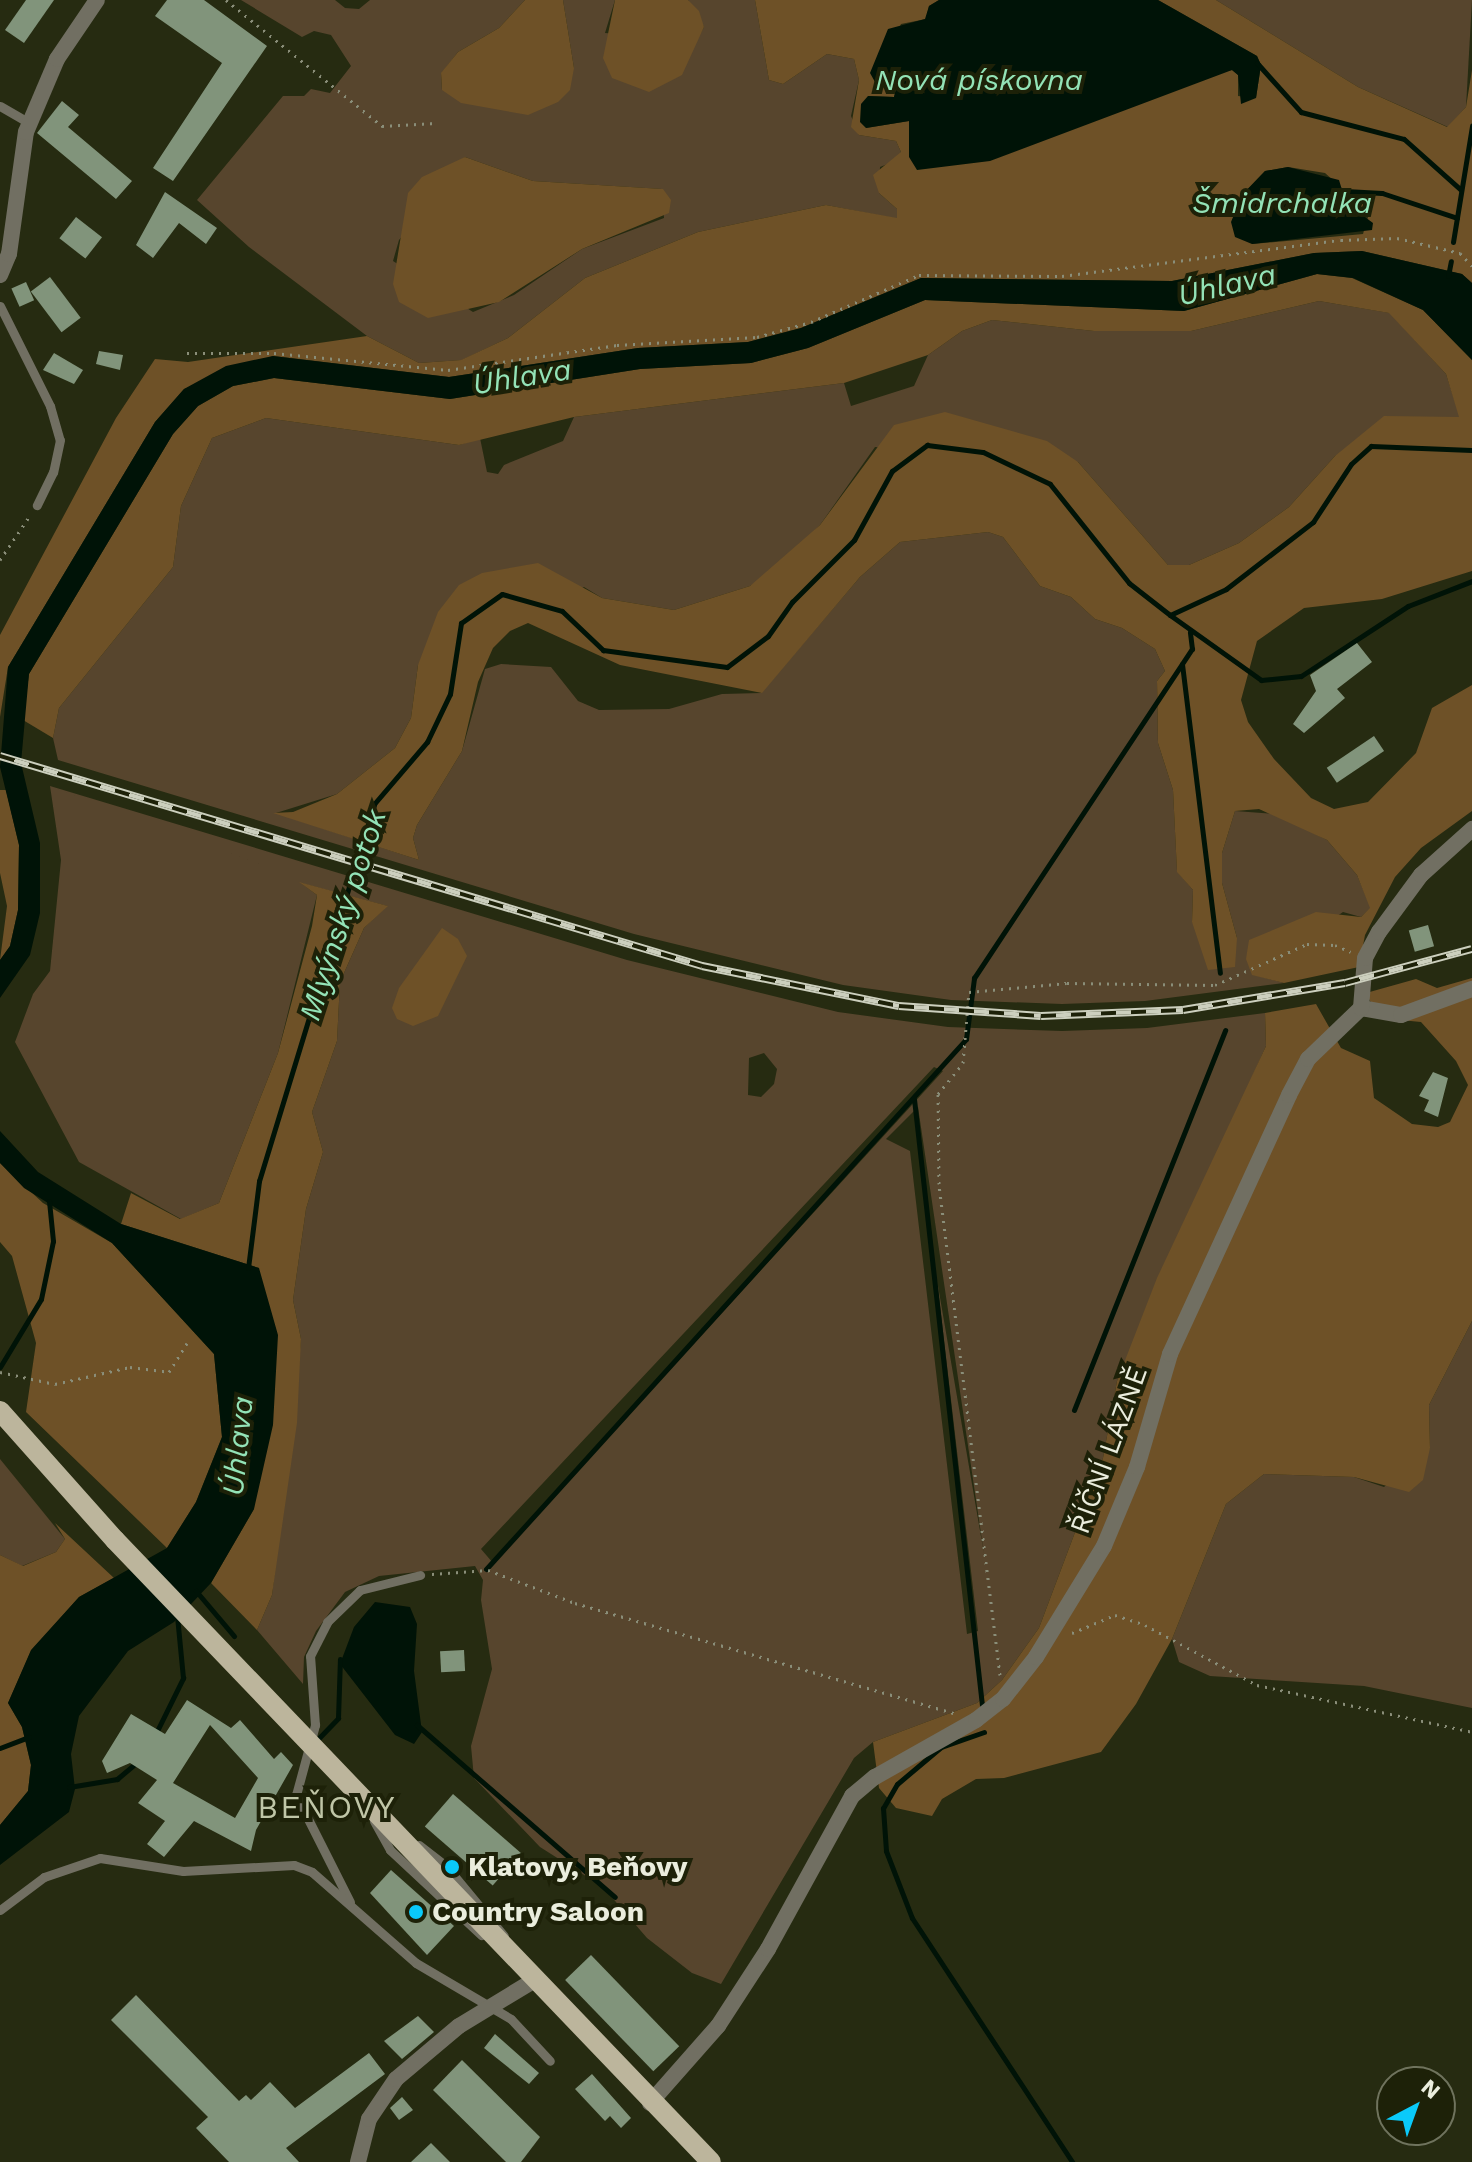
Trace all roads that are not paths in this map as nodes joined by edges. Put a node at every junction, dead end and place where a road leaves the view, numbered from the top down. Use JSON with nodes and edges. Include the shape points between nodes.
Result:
{"nodes":[{"id":1,"x":97,"y":0,"type":"edge"},
{"id":2,"x":0,"y":106,"type":"edge"},
{"id":3,"x":29,"y":123,"type":"junction"},
{"id":4,"x":0,"y":275,"type":"edge"},
{"id":5,"x":0,"y":306,"type":"edge"},
{"id":6,"x":37,"y":505,"type":"road end"},
{"id":7,"x":1472,"y":829,"type":"edge"},
{"id":8,"x":1472,"y":989,"type":"edge"},
{"id":9,"x":1361,"y":1008,"type":"junction"},
{"id":10,"x":0,"y":1411,"type":"edge"},
{"id":11,"x":420,"y":1575,"type":"road end"},
{"id":12,"x":351,"y":1905,"type":"junction"},
{"id":13,"x":0,"y":1910,"type":"edge"},
{"id":14,"x":533,"y":1981,"type":"junction"},
{"id":15,"x":488,"y":2010,"type":"junction"},
{"id":16,"x":550,"y":2061,"type":"dead end"},
{"id":17,"x":650,"y":2103,"type":"junction"},
{"id":18,"x":358,"y":2162,"type":"edge"},
{"id":19,"x":711,"y":2162,"type":"edge"}],
"edges":[{"from":1,"to":3,"type":"street","via":[[57,59]]},
{"from":2,"to":3,"type":"lane"},
{"from":3,"to":4,"type":"street","via":[[9,254]]},
{"from":5,"to":6,"type":"lane","via":[[50,406],[60,440],[53,472]]},
{"from":7,"to":9,"type":"street","via":[[1421,875],[1365,958]]},
{"from":8,"to":9,"type":"street","via":[[1401,1015]]},
{"from":9,"to":17,"type":"street","name":"ŘÍČNÍ LÁZNĚ","via":[[1308,1059],[1289,1095],[1170,1354],[1137,1467],[1104,1546],[1036,1657],[1003,1699],[976,1720],[875,1777],[852,1796],[768,1949],[718,2026]]},
{"from":10,"to":14,"type":"main road","via":[[115,1540]]},
{"from":11,"to":12,"type":"lane","via":[[360,1590],[327,1622],[310,1656],[315,1725],[296,1795]]},
{"from":12,"to":13,"type":"lane","via":[[294,1865],[183,1871],[100,1858],[44,1877]]},
{"from":12,"to":15,"type":"lane","via":[[416,1963]]},
{"from":14,"to":15,"type":"street"},
{"from":14,"to":17,"type":"main road"},
{"from":15,"to":16,"type":"lane","via":[[511,2019]]},
{"from":15,"to":18,"type":"street","via":[[459,2026],[396,2079],[369,2119]]},
{"from":17,"to":19,"type":"main road"}]}
